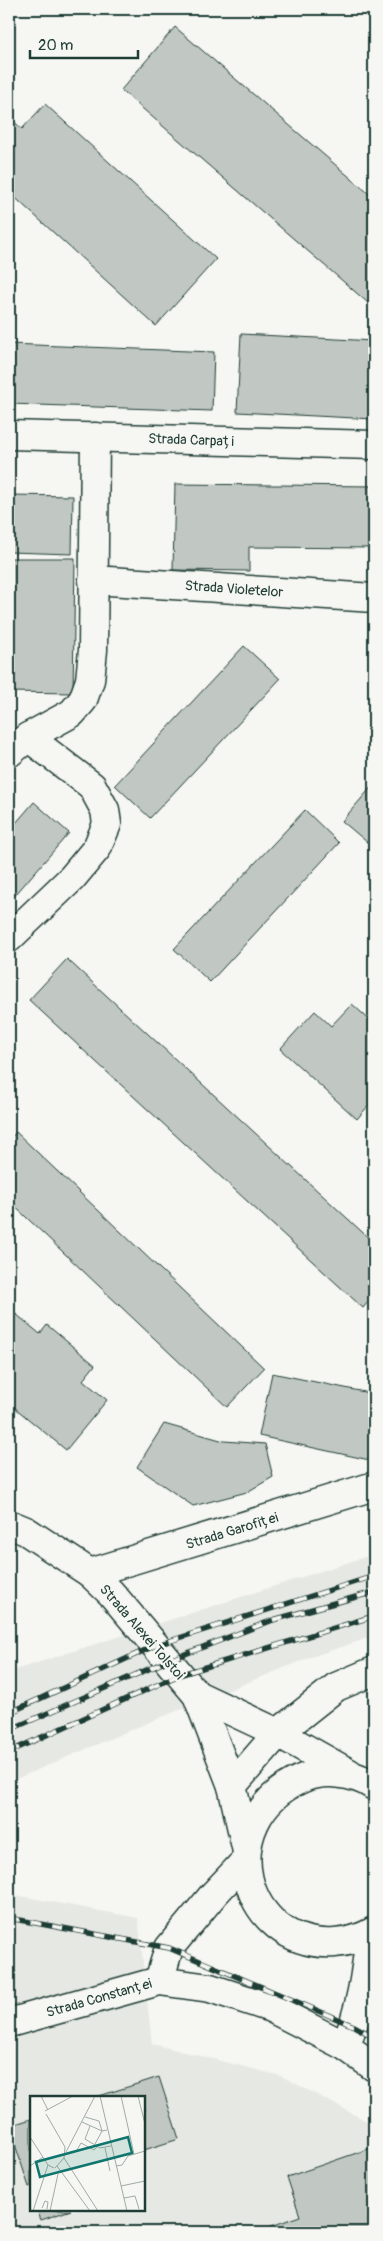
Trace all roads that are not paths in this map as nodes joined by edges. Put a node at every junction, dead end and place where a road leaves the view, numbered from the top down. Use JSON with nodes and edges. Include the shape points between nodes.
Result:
{"nodes":[{"id":1,"x":9,"y":435,"type":"edge"},
{"id":2,"x":95,"y":438,"type":"junction"},
{"id":3,"x":374,"y":445,"type":"edge"},
{"id":4,"x":93,"y":580,"type":"junction"},
{"id":5,"x":374,"y":598,"type":"edge"},
{"id":6,"x":18,"y":745,"type":"edge"},
{"id":7,"x":9,"y":938,"type":"edge"},
{"id":8,"x":374,"y":1486,"type":"edge"},
{"id":9,"x":9,"y":1524,"type":"edge"},
{"id":10,"x":90,"y":1573,"type":"junction"},
{"id":11,"x":374,"y":1671,"type":"edge"},
{"id":12,"x":197,"y":1695,"type":"junction"},
{"id":13,"x":278,"y":1733,"type":"junction"},
{"id":14,"x":364,"y":1781,"type":"edge"},
{"id":15,"x":232,"y":1786,"type":"junction"},
{"id":16,"x":246,"y":1854,"type":"junction"},
{"id":17,"x":372,"y":1932,"type":"edge"},
{"id":18,"x":159,"y":1981,"type":"junction"},
{"id":19,"x":9,"y":2023,"type":"edge"},
{"id":20,"x":345,"y":2046,"type":"junction"},
{"id":21,"x":374,"y":2067,"type":"edge"}],
"edges":[{"from":1,"to":2,"type":"street","name":"Strada Carpați"},
{"from":2,"to":3,"type":"street","name":"Strada Carpați"},
{"from":2,"to":4,"type":"street"},
{"from":4,"to":5,"type":"street","name":"Strada Violetelor"},
{"from":4,"to":6,"type":"street","via":[[93,650],[90,680],[83,700],[72,713]]},
{"from":6,"to":7,"type":"street","via":[[92,786],[105,810],[107,824],[97,848]]},
{"from":8,"to":10,"type":"street","name":"Strada Garofiței"},
{"from":9,"to":10,"type":"street","name":"Strada Alexei Tolstoi","via":[[26,1531]]},
{"from":10,"to":12,"type":"street","name":"Strada Alexei Tolstoi","via":[[111,1593]]},
{"from":11,"to":13,"type":"street","via":[[336,1687]]},
{"from":12,"to":13,"type":"street","name":"Strada Alexei Tolstoi"},
{"from":12,"to":15,"type":"street","name":"Strada Alexei Tolstoi"},
{"from":13,"to":14,"type":"street","name":"Strada Alexei Tolstoi"},
{"from":13,"to":15,"type":"street"},
{"from":14,"to":16,"type":"street","name":"Strada Alexei Tolstoi","via":[[330,1773],[306,1776],[284,1787],[266,1803],[253,1824]]},
{"from":15,"to":16,"type":"street","name":"Strada Alexei Tolstoi"},
{"from":16,"to":17,"type":"street","name":"Strada Alexei Tolstoi","via":[[250,1885],[260,1907],[277,1925],[298,1938],[323,1944],[347,1942]]},
{"from":16,"to":18,"type":"street","name":"Strada Constanței","via":[[169,1948]]},
{"from":17,"to":20,"type":"street","via":[[366,1978],[354,2026]]},
{"from":18,"to":19,"type":"street","name":"Strada Constanței"},
{"from":18,"to":20,"type":"street","via":[[210,1988],[271,2008]]},
{"from":20,"to":21,"type":"street"}]}
